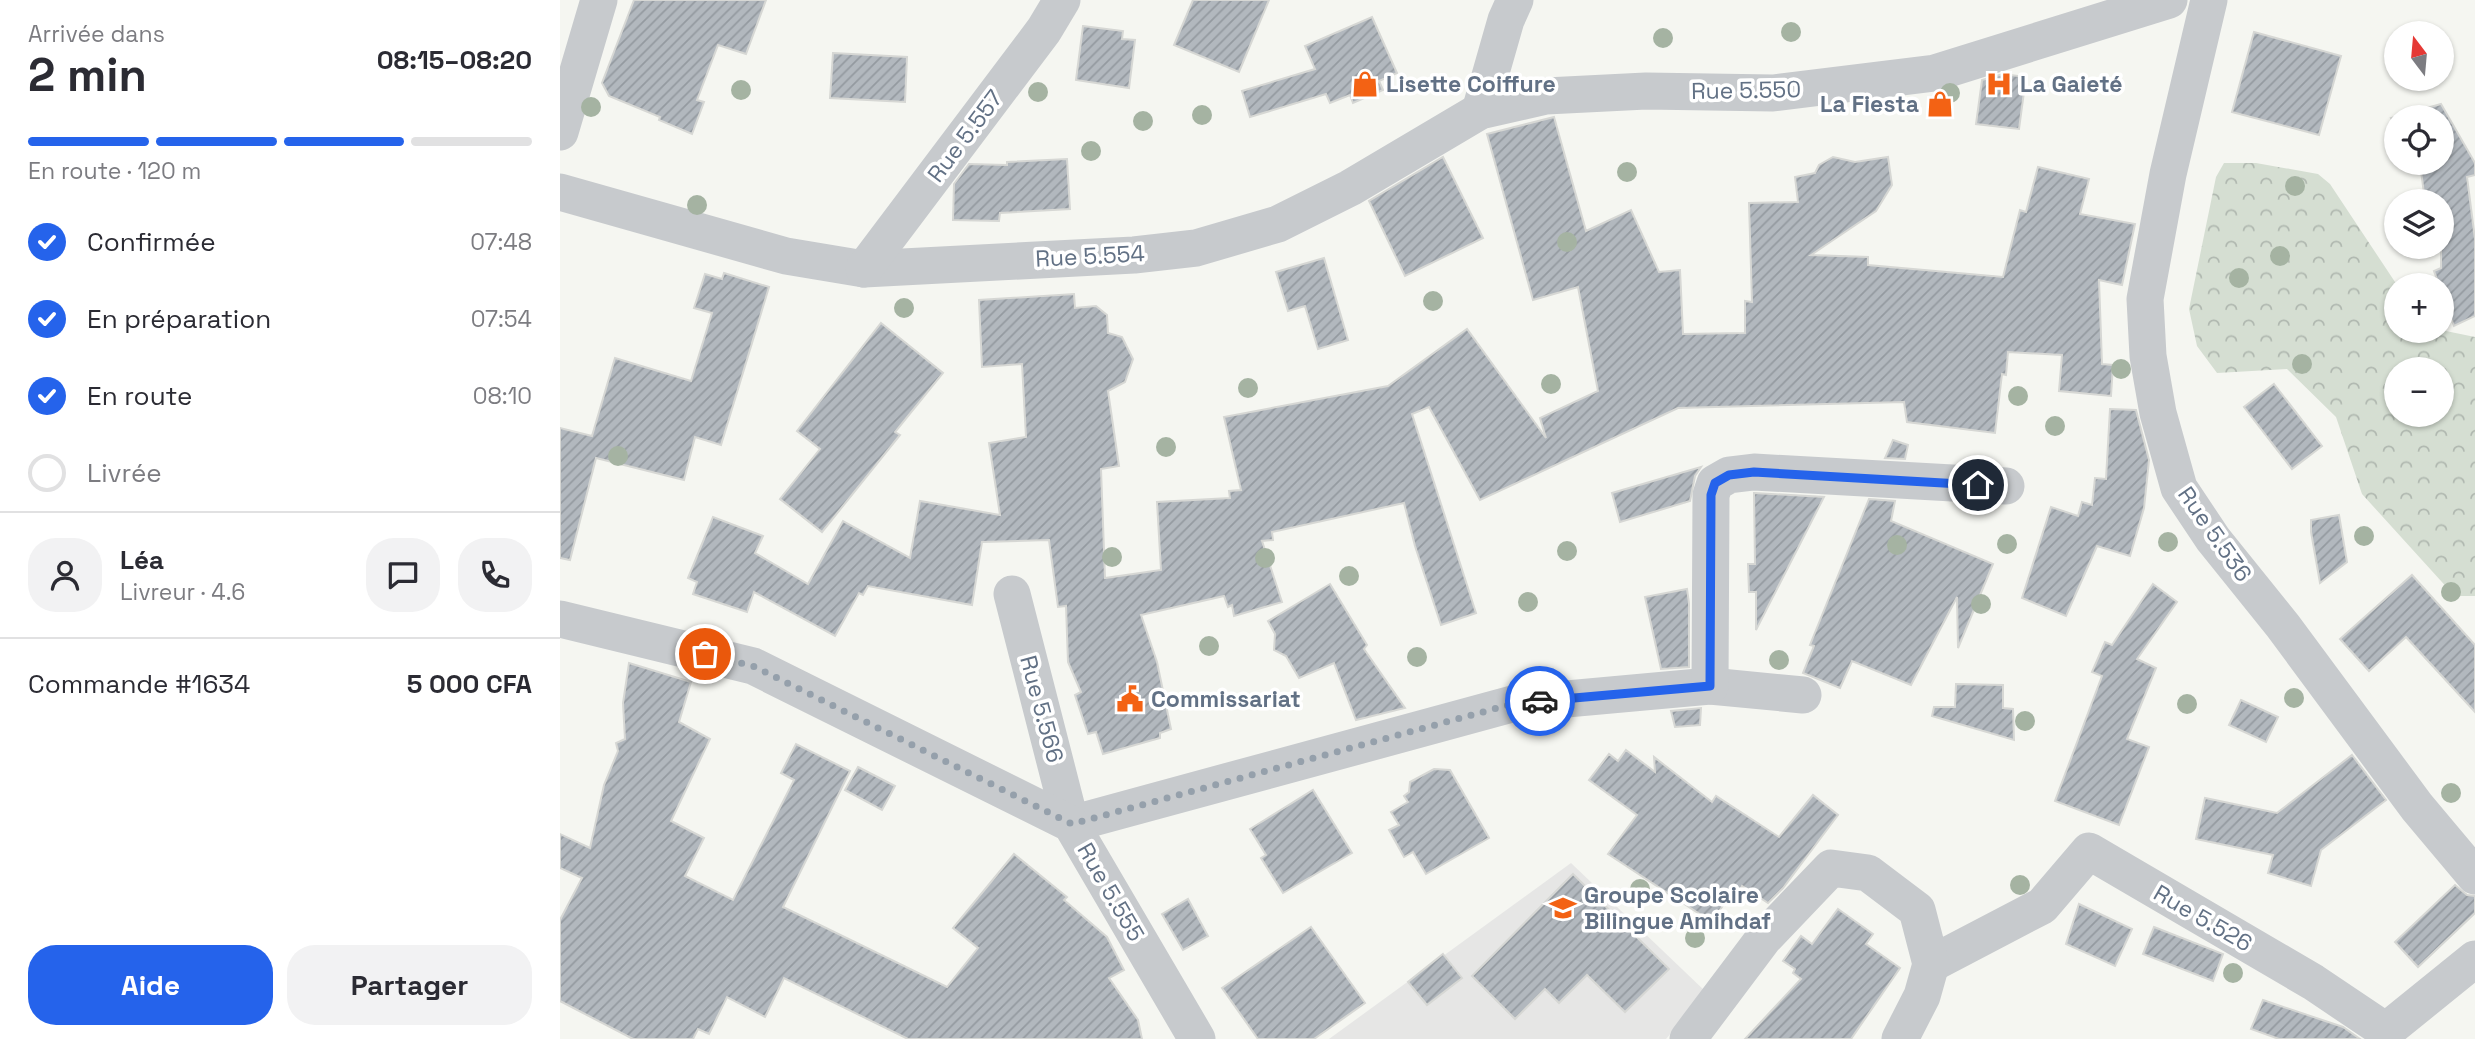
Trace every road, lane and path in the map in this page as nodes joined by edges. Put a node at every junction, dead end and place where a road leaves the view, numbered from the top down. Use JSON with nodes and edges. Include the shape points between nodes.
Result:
{"nodes":[{"id":1,"x":599,"y":0,"type":"edge"},
{"id":2,"x":1062,"y":0,"type":"edge"},
{"id":3,"x":1515,"y":0,"type":"edge"},
{"id":4,"x":2169,"y":0,"type":"edge"},
{"id":5,"x":2209,"y":0,"type":"edge"},
{"id":6,"x":1480,"y":111,"type":"junction"},
{"id":7,"x":560,"y":132,"type":"edge"},
{"id":8,"x":560,"y":192,"type":"edge"},
{"id":9,"x":864,"y":269,"type":"junction"},
{"id":10,"x":2006,"y":486,"type":"dead end"},
{"id":11,"x":1012,"y":594,"type":"dead end"},
{"id":12,"x":560,"y":618,"type":"edge"},
{"id":13,"x":1710,"y":686,"type":"junction"},
{"id":14,"x":1803,"y":695,"type":"dead end"},
{"id":15,"x":1072,"y":824,"type":"junction"},
{"id":16,"x":2475,"y":876,"type":"edge"},
{"id":17,"x":2475,"y":958,"type":"edge"},
{"id":18,"x":1931,"y":964,"type":"junction"},
{"id":19,"x":1197,"y":1039,"type":"edge"},
{"id":20,"x":1688,"y":1039,"type":"edge"},
{"id":21,"x":1900,"y":1039,"type":"edge"}],
"edges":[{"from":1,"to":7,"type":"street"},
{"from":2,"to":9,"type":"street","name":"Rue 5.557"},
{"from":3,"to":6,"type":"street"},
{"from":4,"to":6,"type":"street","name":"Rue 5.550","via":[[1935,73],[1773,93],[1646,91],[1546,96]]},
{"from":5,"to":16,"type":"street","name":"Rue 5.536","via":[[2168,174],[2146,299],[2148,356],[2179,488],[2417,807]]},
{"from":6,"to":9,"type":"street","name":"Rue 5.554","via":[[1350,188],[1278,224],[1196,248]]},
{"from":8,"to":9,"type":"street","name":"Rue 5.554","via":[[786,257]]},
{"from":10,"to":13,"type":"street","via":[[1754,472],[1729,475],[1715,483],[1711,495]]},
{"from":11,"to":15,"type":"street","name":"Rue 5.566"},
{"from":12,"to":15,"type":"street","name":"Rue 5.555","via":[[753,666]]},
{"from":13,"to":14,"type":"street"},
{"from":13,"to":15,"type":"street","via":[[1512,704]]},
{"from":15,"to":19,"type":"street","name":"Rue 5.555"},
{"from":17,"to":18,"type":"street","name":"Rue 5.526","via":[[2386,1031],[2312,982],[2089,851],[2042,906]]},
{"from":18,"to":20,"type":"street","via":[[1917,910],[1868,873],[1831,869],[1764,938]]},
{"from":18,"to":21,"type":"street","via":[[1922,996]]}]}
